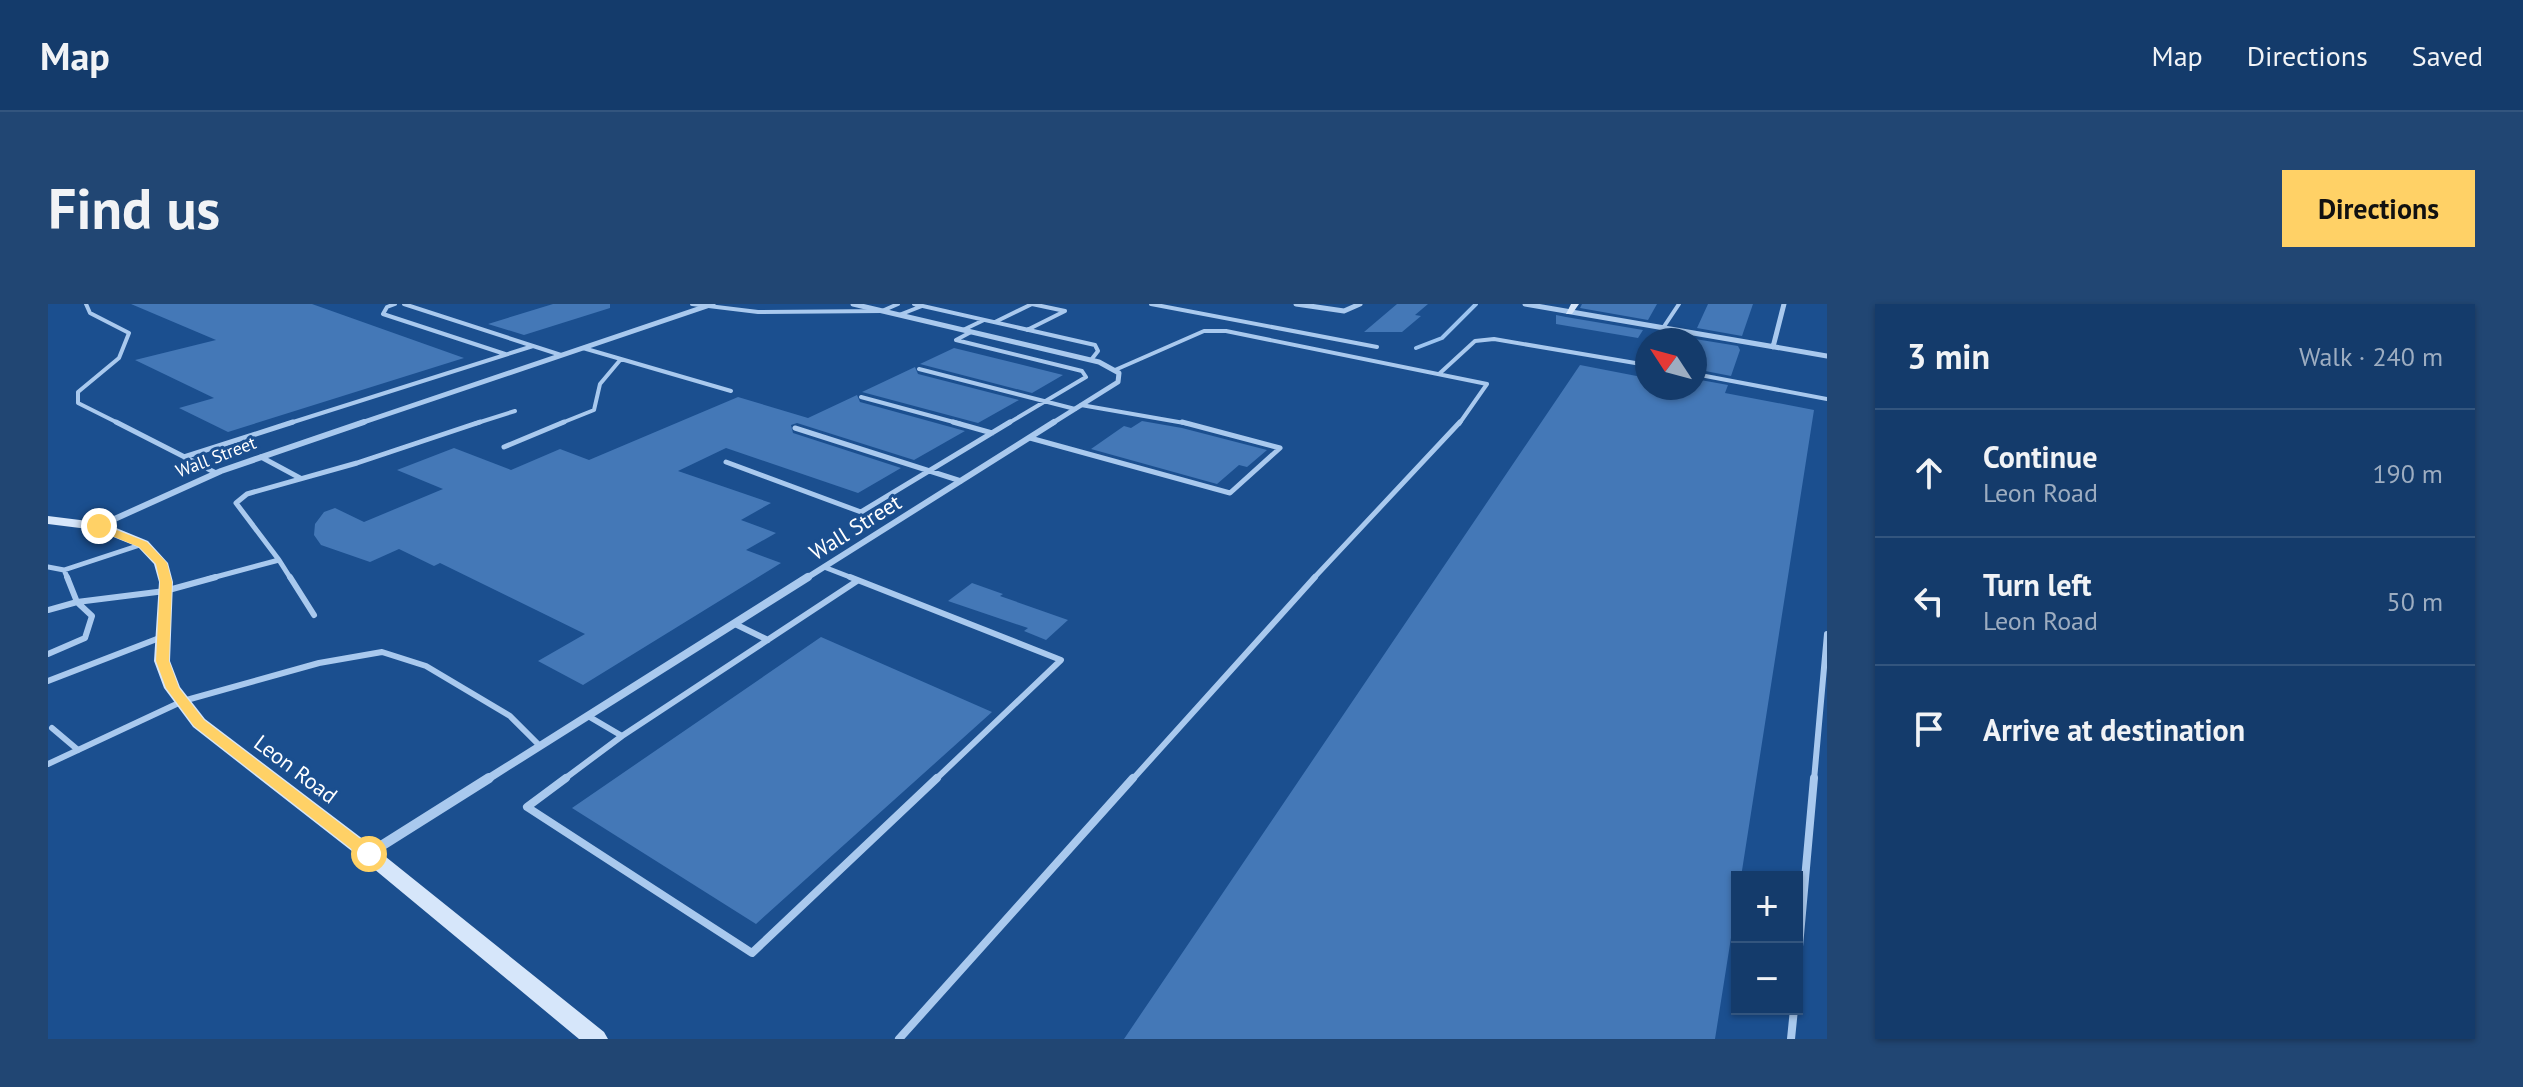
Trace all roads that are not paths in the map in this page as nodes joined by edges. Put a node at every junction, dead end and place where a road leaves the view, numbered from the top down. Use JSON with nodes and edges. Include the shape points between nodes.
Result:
{"nodes":[{"id":1,"x":86,"y":304,"type":"edge"},
{"id":2,"x":395,"y":304,"type":"edge"},
{"id":3,"x":404,"y":304,"type":"edge"},
{"id":4,"x":692,"y":304,"type":"edge"},
{"id":5,"x":713,"y":304,"type":"edge"},
{"id":6,"x":853,"y":304,"type":"edge"},
{"id":7,"x":898,"y":304,"type":"edge"},
{"id":8,"x":914,"y":304,"type":"edge"},
{"id":9,"x":1151,"y":304,"type":"edge"},
{"id":10,"x":1296,"y":304,"type":"edge"},
{"id":11,"x":1360,"y":304,"type":"edge"},
{"id":12,"x":1525,"y":304,"type":"edge"},
{"id":13,"x":1679,"y":304,"type":"edge"},
{"id":14,"x":1784,"y":304,"type":"edge"},
{"id":15,"x":865,"y":305,"type":"edge"},
{"id":16,"x":925,"y":305,"type":"edge"},
{"id":17,"x":703,"y":307,"type":"junction"},
{"id":18,"x":1572,"y":308,"type":"edge"},
{"id":19,"x":882,"y":311,"type":"junction"},
{"id":20,"x":899,"y":315,"type":"junction"},
{"id":21,"x":984,"y":320,"type":"junction"},
{"id":22,"x":994,"y":322,"type":"junction"},
{"id":23,"x":1663,"y":328,"type":"joint"},
{"id":24,"x":1027,"y":330,"type":"junction"},
{"id":25,"x":967,"y":331,"type":"junction"},
{"id":26,"x":1707,"y":336,"type":"edge"},
{"id":27,"x":533,"y":346,"type":"junction"},
{"id":28,"x":1377,"y":347,"type":"dead end"},
{"id":29,"x":1773,"y":347,"type":"junction"},
{"id":30,"x":583,"y":348,"type":"junction"},
{"id":31,"x":506,"y":355,"type":"junction"},
{"id":32,"x":561,"y":355,"type":"junction"},
{"id":33,"x":1827,"y":356,"type":"edge"},
{"id":34,"x":621,"y":359,"type":"junction"},
{"id":35,"x":1091,"y":360,"type":"junction"},
{"id":36,"x":1635,"y":363,"type":"edge"},
{"id":37,"x":919,"y":369,"type":"dead end"},
{"id":38,"x":1115,"y":370,"type":"junction"},
{"id":39,"x":1439,"y":374,"type":"junction"},
{"id":40,"x":1707,"y":376,"type":"edge"},
{"id":41,"x":731,"y":391,"type":"dead end"},
{"id":42,"x":861,"y":397,"type":"dead end"},
{"id":43,"x":1827,"y":399,"type":"edge"},
{"id":44,"x":1045,"y":401,"type":"junction"},
{"id":45,"x":1078,"y":407,"type":"junction"},
{"id":46,"x":515,"y":411,"type":"dead end"},
{"id":47,"x":795,"y":428,"type":"dead end"},
{"id":48,"x":992,"y":433,"type":"junction"},
{"id":49,"x":1030,"y":438,"type":"junction"},
{"id":50,"x":504,"y":447,"type":"dead end"},
{"id":51,"x":184,"y":457,"type":"junction"},
{"id":52,"x":261,"y":457,"type":"junction"},
{"id":53,"x":726,"y":462,"type":"dead end"},
{"id":54,"x":930,"y":471,"type":"junction"},
{"id":55,"x":216,"y":473,"type":"junction"},
{"id":56,"x":301,"y":478,"type":"junction"},
{"id":57,"x":961,"y":481,"type":"junction"},
{"id":58,"x":48,"y":520,"type":"edge"},
{"id":59,"x":99,"y":526,"type":"junction"},
{"id":60,"x":143,"y":544,"type":"junction"},
{"id":61,"x":279,"y":560,"type":"junction"},
{"id":62,"x":48,"y":567,"type":"edge"},
{"id":63,"x":824,"y":567,"type":"junction"},
{"id":64,"x":64,"y":570,"type":"junction"},
{"id":65,"x":857,"y":581,"type":"junction"},
{"id":66,"x":165,"y":591,"type":"junction"},
{"id":67,"x":77,"y":602,"type":"junction"},
{"id":68,"x":48,"y":610,"type":"edge"},
{"id":69,"x":314,"y":615,"type":"dead end"},
{"id":70,"x":735,"y":624,"type":"junction"},
{"id":71,"x":1827,"y":634,"type":"edge"},
{"id":72,"x":162,"y":637,"type":"junction"},
{"id":73,"x":768,"y":640,"type":"junction"},
{"id":74,"x":48,"y":654,"type":"edge"},
{"id":75,"x":48,"y":681,"type":"edge"},
{"id":76,"x":183,"y":701,"type":"junction"},
{"id":77,"x":588,"y":716,"type":"junction"},
{"id":78,"x":52,"y":728,"type":"dead end"},
{"id":79,"x":622,"y":736,"type":"junction"},
{"id":80,"x":540,"y":746,"type":"junction"},
{"id":81,"x":78,"y":750,"type":"junction"},
{"id":82,"x":48,"y":764,"type":"edge"},
{"id":83,"x":369,"y":854,"type":"junction"},
{"id":84,"x":1799,"y":943,"type":"edge"},
{"id":85,"x":1793,"y":1015,"type":"edge"},
{"id":86,"x":596,"y":1039,"type":"edge"},
{"id":87,"x":899,"y":1039,"type":"edge"},
{"id":88,"x":1791,"y":1039,"type":"edge"}],
"edges":[{"from":1,"to":51,"type":"lane","via":[[90,313],[129,333],[119,358],[78,392],[78,403]]},
{"from":2,"to":31,"type":"lane","via":[[383,314]]},
{"from":3,"to":27,"type":"lane"},
{"from":4,"to":17,"type":"lane"},
{"from":5,"to":17,"type":"street","name":"Wall Street"},
{"from":6,"to":15,"type":"street"},
{"from":7,"to":19,"type":"lane"},
{"from":8,"to":16,"type":"lane"},
{"from":9,"to":28,"type":"lane"},
{"from":10,"to":11,"type":"street","via":[[1344,311]]},
{"from":12,"to":18,"type":"street"},
{"from":13,"to":23,"type":"lane"},
{"from":14,"to":29,"type":"street"},
{"from":15,"to":19,"type":"street"},
{"from":16,"to":20,"type":"lane"},
{"from":16,"to":21,"type":"lane"},
{"from":17,"to":19,"type":"lane"},
{"from":17,"to":30,"type":"street","name":"Wall Street"},
{"from":18,"to":23,"type":"street"},
{"from":19,"to":20,"type":"street"},
{"from":20,"to":25,"type":"street"},
{"from":21,"to":22,"type":"lane"},
{"from":21,"to":25,"type":"lane"},
{"from":22,"to":24,"type":"lane"},
{"from":22,"to":24,"type":"lane","via":[[1032,304],[1065,311]]},
{"from":24,"to":35,"type":"lane","via":[[1095,345],[1098,351]]},
{"from":25,"to":35,"type":"street"},
{"from":25,"to":44,"type":"lane","via":[[956,340],[1082,371],[1086,377]]},
{"from":26,"to":29,"type":"street"},
{"from":27,"to":31,"type":"lane"},
{"from":27,"to":32,"type":"lane"},
{"from":29,"to":33,"type":"street"},
{"from":30,"to":32,"type":"street","name":"Wall Street"},
{"from":30,"to":34,"type":"lane"},
{"from":31,"to":51,"type":"lane"},
{"from":32,"to":52,"type":"street","name":"Wall Street"},
{"from":34,"to":41,"type":"lane"},
{"from":34,"to":50,"type":"lane","via":[[600,384],[594,410]]},
{"from":35,"to":38,"type":"street"},
{"from":36,"to":39,"type":"lane","via":[[1494,339],[1475,341]]},
{"from":37,"to":44,"type":"lane"},
{"from":38,"to":39,"type":"lane","via":[[1204,331],[1226,331]]},
{"from":38,"to":45,"type":"street","name":"Wall Street","via":[[1118,382]]},
{"from":39,"to":87,"type":"lane","via":[[1487,384],[1458,426],[1294,599]]},
{"from":40,"to":43,"type":"lane"},
{"from":42,"to":48,"type":"lane"},
{"from":44,"to":45,"type":"lane"},
{"from":44,"to":48,"type":"lane"},
{"from":45,"to":49,"type":"street","name":"Wall Street"},
{"from":45,"to":49,"type":"lane","via":[[1124,409],[1280,448],[1230,493]]},
{"from":46,"to":56,"type":"lane"},
{"from":47,"to":54,"type":"lane"},
{"from":48,"to":54,"type":"lane"},
{"from":49,"to":57,"type":"street","name":"Wall Street"},
{"from":51,"to":55,"type":"lane"},
{"from":52,"to":55,"type":"street","name":"Wall Street"},
{"from":52,"to":56,"type":"lane"},
{"from":53,"to":54,"type":"lane","via":[[861,512]]},
{"from":54,"to":57,"type":"lane"},
{"from":55,"to":59,"type":"street","name":"Wall Street"},
{"from":56,"to":61,"type":"lane","via":[[247,494],[236,503]]},
{"from":57,"to":63,"type":"street","name":"Wall Street"},
{"from":58,"to":59,"type":"street"},
{"from":59,"to":60,"type":"street"},
{"from":60,"to":64,"type":"lane"},
{"from":60,"to":66,"type":"street","name":"Leon Road","via":[[161,563]]},
{"from":61,"to":66,"type":"lane"},
{"from":61,"to":69,"type":"lane"},
{"from":62,"to":64,"type":"lane"},
{"from":63,"to":65,"type":"lane"},
{"from":63,"to":70,"type":"street","name":"Wall Street"},
{"from":64,"to":67,"type":"lane"},
{"from":65,"to":73,"type":"lane"},
{"from":65,"to":79,"type":"lane","via":[[1061,660],[752,953],[527,807]]},
{"from":66,"to":67,"type":"lane"},
{"from":66,"to":72,"type":"street","name":"Leon Road"},
{"from":67,"to":68,"type":"lane"},
{"from":67,"to":74,"type":"lane","via":[[92,616],[85,638]]},
{"from":70,"to":73,"type":"lane"},
{"from":70,"to":77,"type":"street","name":"Wall Street"},
{"from":71,"to":84,"type":"lane"},
{"from":72,"to":75,"type":"lane"},
{"from":72,"to":76,"type":"street","name":"Leon Road","via":[[162,661]]},
{"from":73,"to":79,"type":"lane"},
{"from":76,"to":80,"type":"lane","via":[[319,663],[382,652],[426,666],[486,701]]},
{"from":76,"to":81,"type":"lane"},
{"from":76,"to":83,"type":"street","name":"Leon Road","via":[[223,744]]},
{"from":77,"to":79,"type":"lane"},
{"from":77,"to":80,"type":"street","name":"Wall Street"},
{"from":78,"to":81,"type":"lane"},
{"from":80,"to":83,"type":"street","name":"Wall Street"},
{"from":81,"to":82,"type":"lane"},
{"from":83,"to":86,"type":"street","name":"Leon Road"},
{"from":85,"to":88,"type":"lane"}]}
